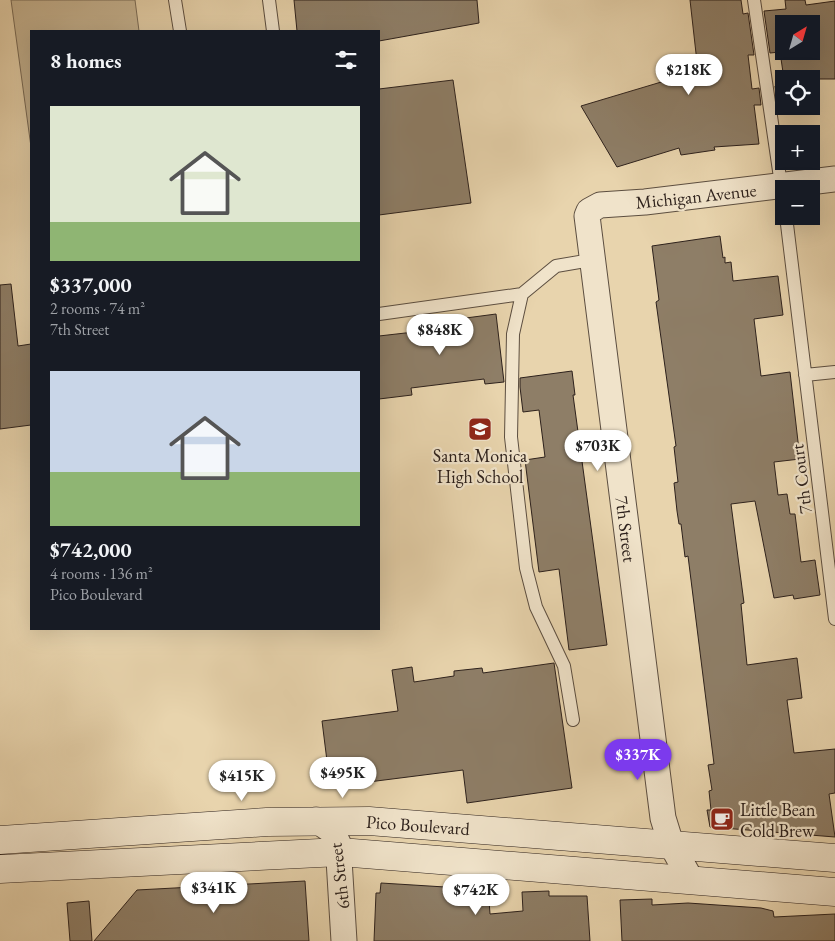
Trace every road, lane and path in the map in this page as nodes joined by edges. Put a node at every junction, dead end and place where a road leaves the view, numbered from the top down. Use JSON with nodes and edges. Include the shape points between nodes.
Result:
{"nodes":[{"id":1,"x":176,"y":0,"type":"edge"},
{"id":2,"x":269,"y":0,"type":"edge"},
{"id":3,"x":754,"y":0,"type":"edge"},
{"id":4,"x":180,"y":30,"type":"edge"},
{"id":5,"x":273,"y":30,"type":"edge"},
{"id":6,"x":835,"y":179,"type":"edge"},
{"id":7,"x":780,"y":180,"type":"edge"},
{"id":8,"x":820,"y":184,"type":"edge"},
{"id":9,"x":775,"y":196,"type":"edge"},
{"id":10,"x":589,"y":211,"type":"joint"},
{"id":11,"x":787,"y":225,"type":"edge"},
{"id":12,"x":591,"y":260,"type":"junction"},
{"id":13,"x":522,"y":294,"type":"junction"},
{"id":14,"x":380,"y":314,"type":"edge"},
{"id":15,"x":835,"y":372,"type":"edge"},
{"id":16,"x":805,"y":375,"type":"junction"},
{"id":17,"x":835,"y":619,"type":"edge"},
{"id":18,"x":573,"y":720,"type":"dead end"},
{"id":19,"x":663,"y":818,"type":"junction"},
{"id":20,"x":316,"y":820,"type":"junction"},
{"id":21,"x":0,"y":840,"type":"edge"},
{"id":22,"x":642,"y":842,"type":"junction"},
{"id":23,"x":671,"y":844,"type":"junction"},
{"id":24,"x":340,"y":852,"type":"junction"},
{"id":25,"x":835,"y":858,"type":"edge"},
{"id":26,"x":0,"y":869,"type":"edge"},
{"id":27,"x":691,"y":880,"type":"junction"},
{"id":28,"x":835,"y":892,"type":"edge"},
{"id":29,"x":344,"y":941,"type":"edge"}],
"edges":[{"from":1,"to":4,"type":"lane"},
{"from":2,"to":5,"type":"lane"},
{"from":3,"to":7,"type":"lane"},
{"from":6,"to":8,"type":"street","name":"Michigan Avenue"},
{"from":9,"to":10,"type":"street","name":"Michigan Avenue","via":[[600,205]]},
{"from":10,"to":12,"type":"street","name":"7th Street","via":[[586,220]]},
{"from":11,"to":16,"type":"lane","name":"7th Court"},
{"from":12,"to":13,"type":"lane","via":[[556,266]]},
{"from":12,"to":19,"type":"street","name":"7th Street"},
{"from":13,"to":14,"type":"lane"},
{"from":13,"to":18,"type":"lane","via":[[513,334],[511,436],[526,568],[536,607],[564,666]]},
{"from":15,"to":16,"type":"lane"},
{"from":16,"to":17,"type":"lane","name":"7th Court"},
{"from":19,"to":22,"type":"street","via":[[655,832]]},
{"from":19,"to":23,"type":"street","name":"7th Street"},
{"from":20,"to":21,"type":"main road","name":"Pico Boulevard"},
{"from":20,"to":22,"type":"main road","name":"Pico Boulevard"},
{"from":20,"to":24,"type":"street","name":"6th Street","via":[[332,831]]},
{"from":22,"to":23,"type":"main road","name":"Pico Boulevard"},
{"from":23,"to":25,"type":"main road","name":"Pico Boulevard"},
{"from":23,"to":27,"type":"street","name":"7th Street"},
{"from":24,"to":26,"type":"main road","name":"Pico Boulevard"},
{"from":24,"to":27,"type":"main road","name":"Pico Boulevard"},
{"from":24,"to":29,"type":"street","name":"6th Street"},
{"from":27,"to":28,"type":"main road","name":"Pico Boulevard"}]}
